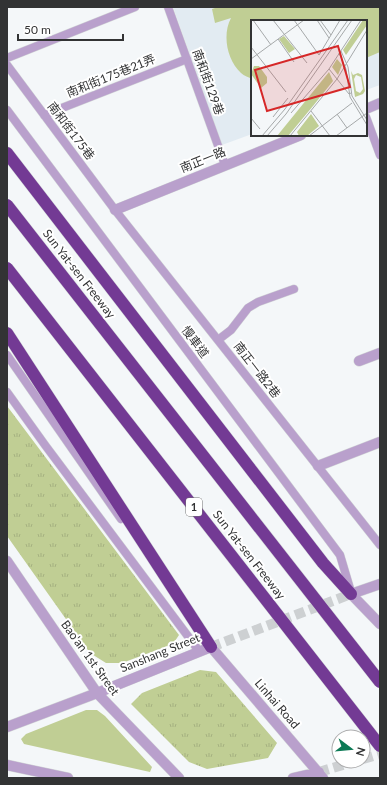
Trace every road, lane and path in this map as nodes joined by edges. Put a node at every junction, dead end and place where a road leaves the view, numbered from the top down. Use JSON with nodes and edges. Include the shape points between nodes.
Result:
{"nodes":[{"id":1,"x":135,"y":7,"type":"edge"},
{"id":2,"x":168,"y":7,"type":"edge"},
{"id":3,"x":7,"y":58,"type":"edge"},
{"id":4,"x":187,"y":59,"type":"junction"},
{"id":5,"x":7,"y":66,"type":"edge"},
{"id":6,"x":380,"y":103,"type":"edge"},
{"id":7,"x":367,"y":109,"type":"edge"},
{"id":8,"x":7,"y":110,"type":"edge"},
{"id":9,"x":44,"y":115,"type":"junction"},
{"id":10,"x":367,"y":120,"type":"edge"},
{"id":11,"x":299,"y":136,"type":"edge"},
{"id":12,"x":7,"y":153,"type":"edge"},
{"id":13,"x":380,"y":156,"type":"edge"},
{"id":14,"x":225,"y":166,"type":"junction"},
{"id":15,"x":7,"y":205,"type":"edge"},
{"id":16,"x":115,"y":210,"type":"junction"},
{"id":17,"x":7,"y":268,"type":"edge"},
{"id":18,"x":294,"y":289,"type":"dead end"},
{"id":19,"x":7,"y":333,"type":"edge"},
{"id":20,"x":218,"y":340,"type":"junction"},
{"id":21,"x":380,"y":354,"type":"edge"},
{"id":22,"x":7,"y":355,"type":"edge"},
{"id":23,"x":359,"y":361,"type":"dead end"},
{"id":24,"x":7,"y":392,"type":"edge"},
{"id":25,"x":380,"y":442,"type":"edge"},
{"id":26,"x":318,"y":466,"type":"junction"},
{"id":27,"x":380,"y":545,"type":"edge"},
{"id":28,"x":7,"y":561,"type":"edge"},
{"id":29,"x":380,"y":584,"type":"edge"},
{"id":30,"x":351,"y":594,"type":"junction"},
{"id":31,"x":380,"y":624,"type":"edge"},
{"id":32,"x":211,"y":647,"type":"junction"},
{"id":33,"x":199,"y":651,"type":"junction"},
{"id":34,"x":380,"y":682,"type":"edge"},
{"id":35,"x":96,"y":693,"type":"junction"},
{"id":36,"x":7,"y":726,"type":"edge"},
{"id":37,"x":380,"y":746,"type":"edge"},
{"id":38,"x":7,"y":765,"type":"edge"},
{"id":39,"x":321,"y":775,"type":"edge"},
{"id":40,"x":68,"y":778,"type":"edge"},
{"id":41,"x":179,"y":778,"type":"edge"},
{"id":42,"x":293,"y":778,"type":"edge"}],
"edges":[{"from":1,"to":3,"type":"lane"},
{"from":2,"to":4,"type":"lane","name":"南和街129巷"},
{"from":4,"to":9,"type":"lane","name":"南和街175巷21弄"},
{"from":4,"to":14,"type":"lane","name":"南和街129巷"},
{"from":5,"to":9,"type":"lane","name":"南和街175巷"},
{"from":6,"to":7,"type":"street"},
{"from":8,"to":30,"type":"lane","name":"慢車道","via":[[340,555]]},
{"from":9,"to":16,"type":"lane","name":"南和街175巷"},
{"from":10,"to":13,"type":"lane"},
{"from":11,"to":14,"type":"street","name":"南正一路"},
{"from":12,"to":30,"type":"highway","via":[[323,563]]},
{"from":14,"to":16,"type":"street","name":"南正一路"},
{"from":15,"to":34,"type":"highway","name":"Sun Yat-sen Freeway","bridge":true},
{"from":16,"to":20,"type":"lane","name":"南正一路2巷"},
{"from":17,"to":37,"type":"highway","name":"Sun Yat-sen Freeway","number":"1","bridge":true},
{"from":18,"to":20,"type":"lane","via":[[248,308],[231,330]]},
{"from":19,"to":32,"type":"highway"},
{"from":20,"to":26,"type":"lane","name":"南正一路2巷"},
{"from":21,"to":23,"type":"street"},
{"from":22,"to":32,"type":"lane"},
{"from":24,"to":33,"type":"lane"},
{"from":25,"to":26,"type":"street"},
{"from":26,"to":27,"type":"lane","name":"南正一路2巷"},
{"from":28,"to":35,"type":"street","name":"Bao'an 1st Street"},
{"from":29,"to":30,"type":"street"},
{"from":30,"to":31,"type":"street"},
{"from":32,"to":33,"type":"street","name":"Sanshang Street"},
{"from":32,"to":39,"type":"street","name":"Linhai Road"},
{"from":33,"to":35,"type":"street","name":"Sanshang Street"},
{"from":35,"to":36,"type":"street","name":"Sanshang Street"},
{"from":35,"to":41,"type":"street","name":"Bao'an 1st Street"},
{"from":38,"to":40,"type":"street"},
{"from":39,"to":42,"type":"street"}]}
